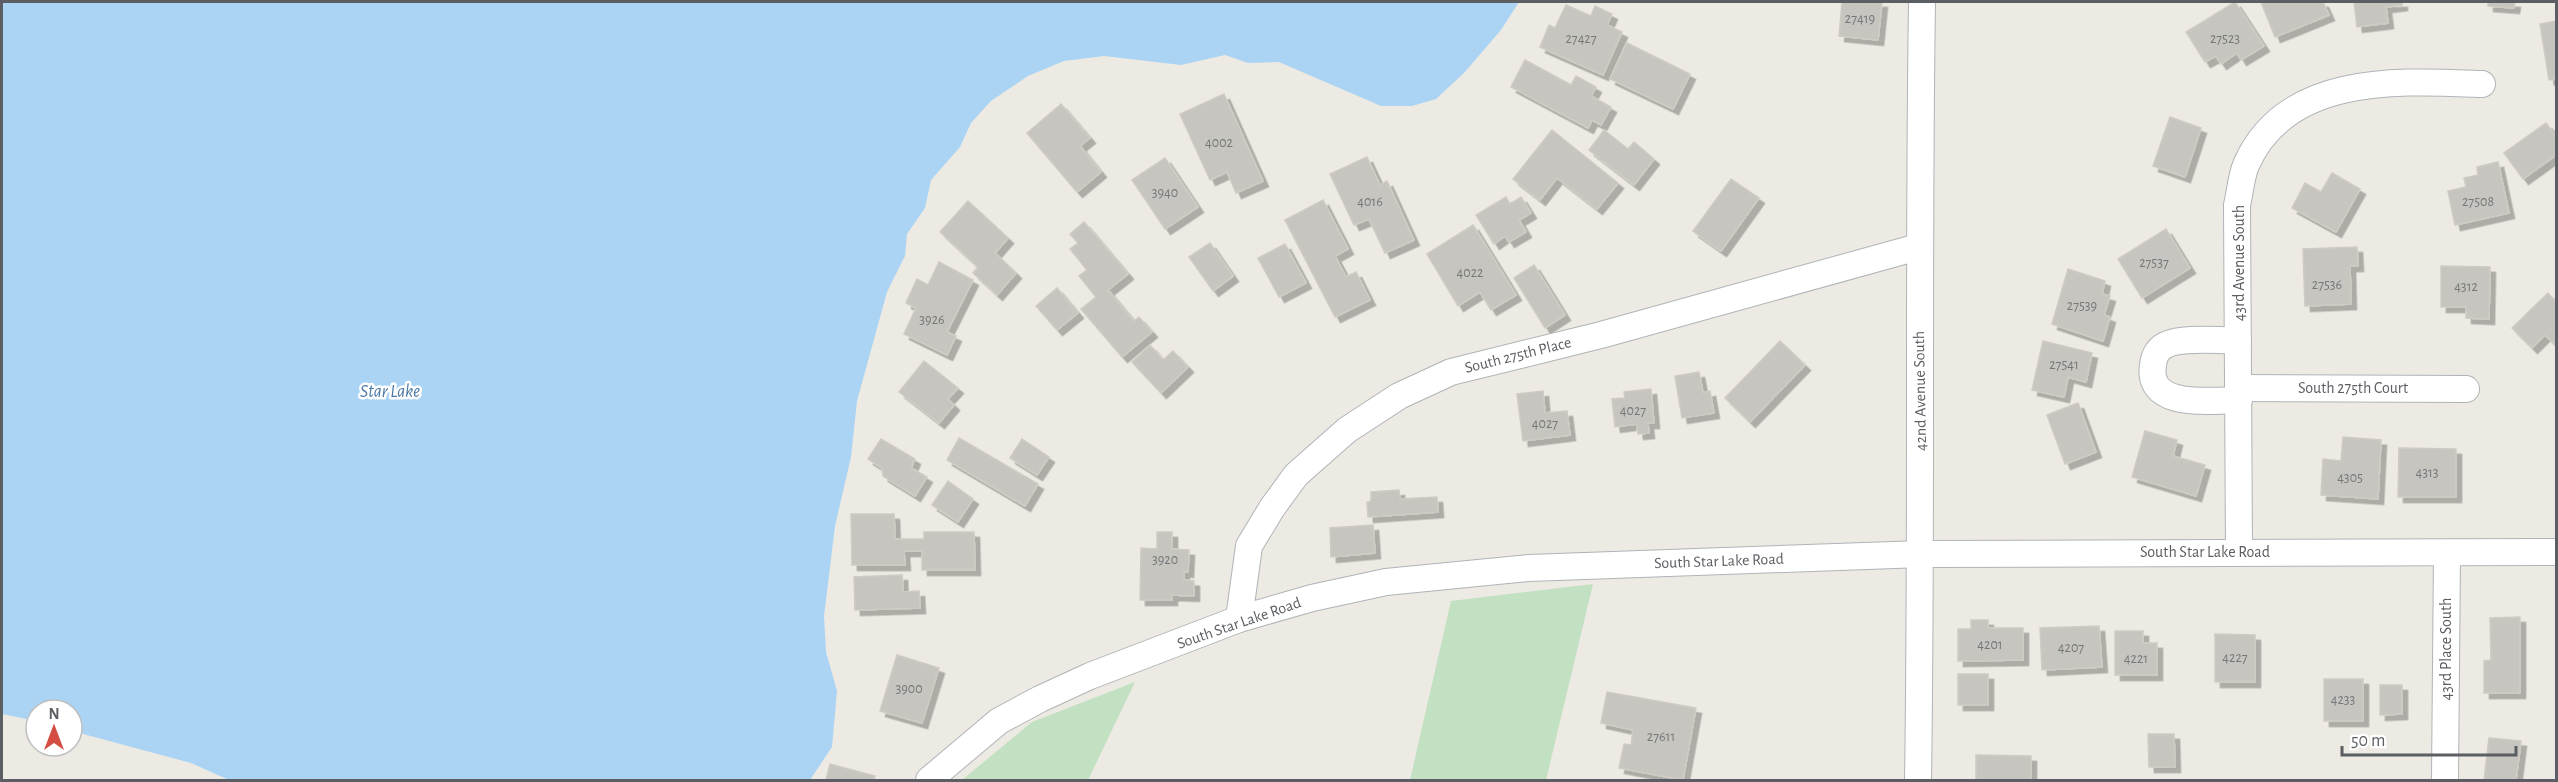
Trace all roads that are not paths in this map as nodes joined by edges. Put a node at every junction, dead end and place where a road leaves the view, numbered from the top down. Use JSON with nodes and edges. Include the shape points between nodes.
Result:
{"nodes":[{"id":1,"x":1923,"y":2,"type":"edge"},
{"id":2,"x":2482,"y":84,"type":"dead end"},
{"id":3,"x":1918,"y":247,"type":"junction"},
{"id":4,"x":2238,"y":340,"type":"junction"},
{"id":5,"x":2466,"y":389,"type":"dead end"},
{"id":6,"x":2239,"y":394,"type":"junction"},
{"id":7,"x":2239,"y":552,"type":"junction"},
{"id":8,"x":2556,"y":552,"type":"edge"},
{"id":9,"x":2447,"y":553,"type":"junction"},
{"id":10,"x":1922,"y":554,"type":"junction"},
{"id":11,"x":1239,"y":619,"type":"junction"},
{"id":12,"x":929,"y":780,"type":"edge"},
{"id":13,"x":1918,"y":780,"type":"edge"},
{"id":14,"x":2445,"y":780,"type":"edge"}],
"edges":[{"from":1,"to":3,"type":"street","name":"42nd Avenue South"},
{"from":2,"to":4,"type":"street","name":"43rd Avenue South","via":[[2352,86],[2310,100],[2272,127],[2246,165],[2237,205]]},
{"from":3,"to":10,"type":"street","name":"42nd Avenue South"},
{"from":3,"to":11,"type":"street","name":"South 275th Place","via":[[1451,372],[1399,396],[1347,430],[1296,475],[1272,508],[1250,546]]},
{"from":4,"to":6,"type":"street","name":"43rd Avenue South"},
{"from":4,"to":6,"type":"street","name":"43rd Avenue South","via":[[2170,343],[2160,348],[2152,368],[2157,386],[2172,398]]},
{"from":5,"to":6,"type":"street","name":"South 275th Court"},
{"from":6,"to":7,"type":"street","name":"43rd Avenue South"},
{"from":7,"to":9,"type":"street","name":"South Star Lake Road"},
{"from":7,"to":10,"type":"street","name":"South Star Lake Road"},
{"from":8,"to":9,"type":"street","name":"South Star Lake Road"},
{"from":9,"to":14,"type":"street","name":"43rd Place South"},
{"from":10,"to":11,"type":"street","name":"South Star Lake Road","via":[[1519,569],[1386,582]]},
{"from":10,"to":13,"type":"street","name":"42nd Avenue South"},
{"from":11,"to":12,"type":"street","name":"South Star Lake Road","via":[[1040,699],[999,721]]}]}
